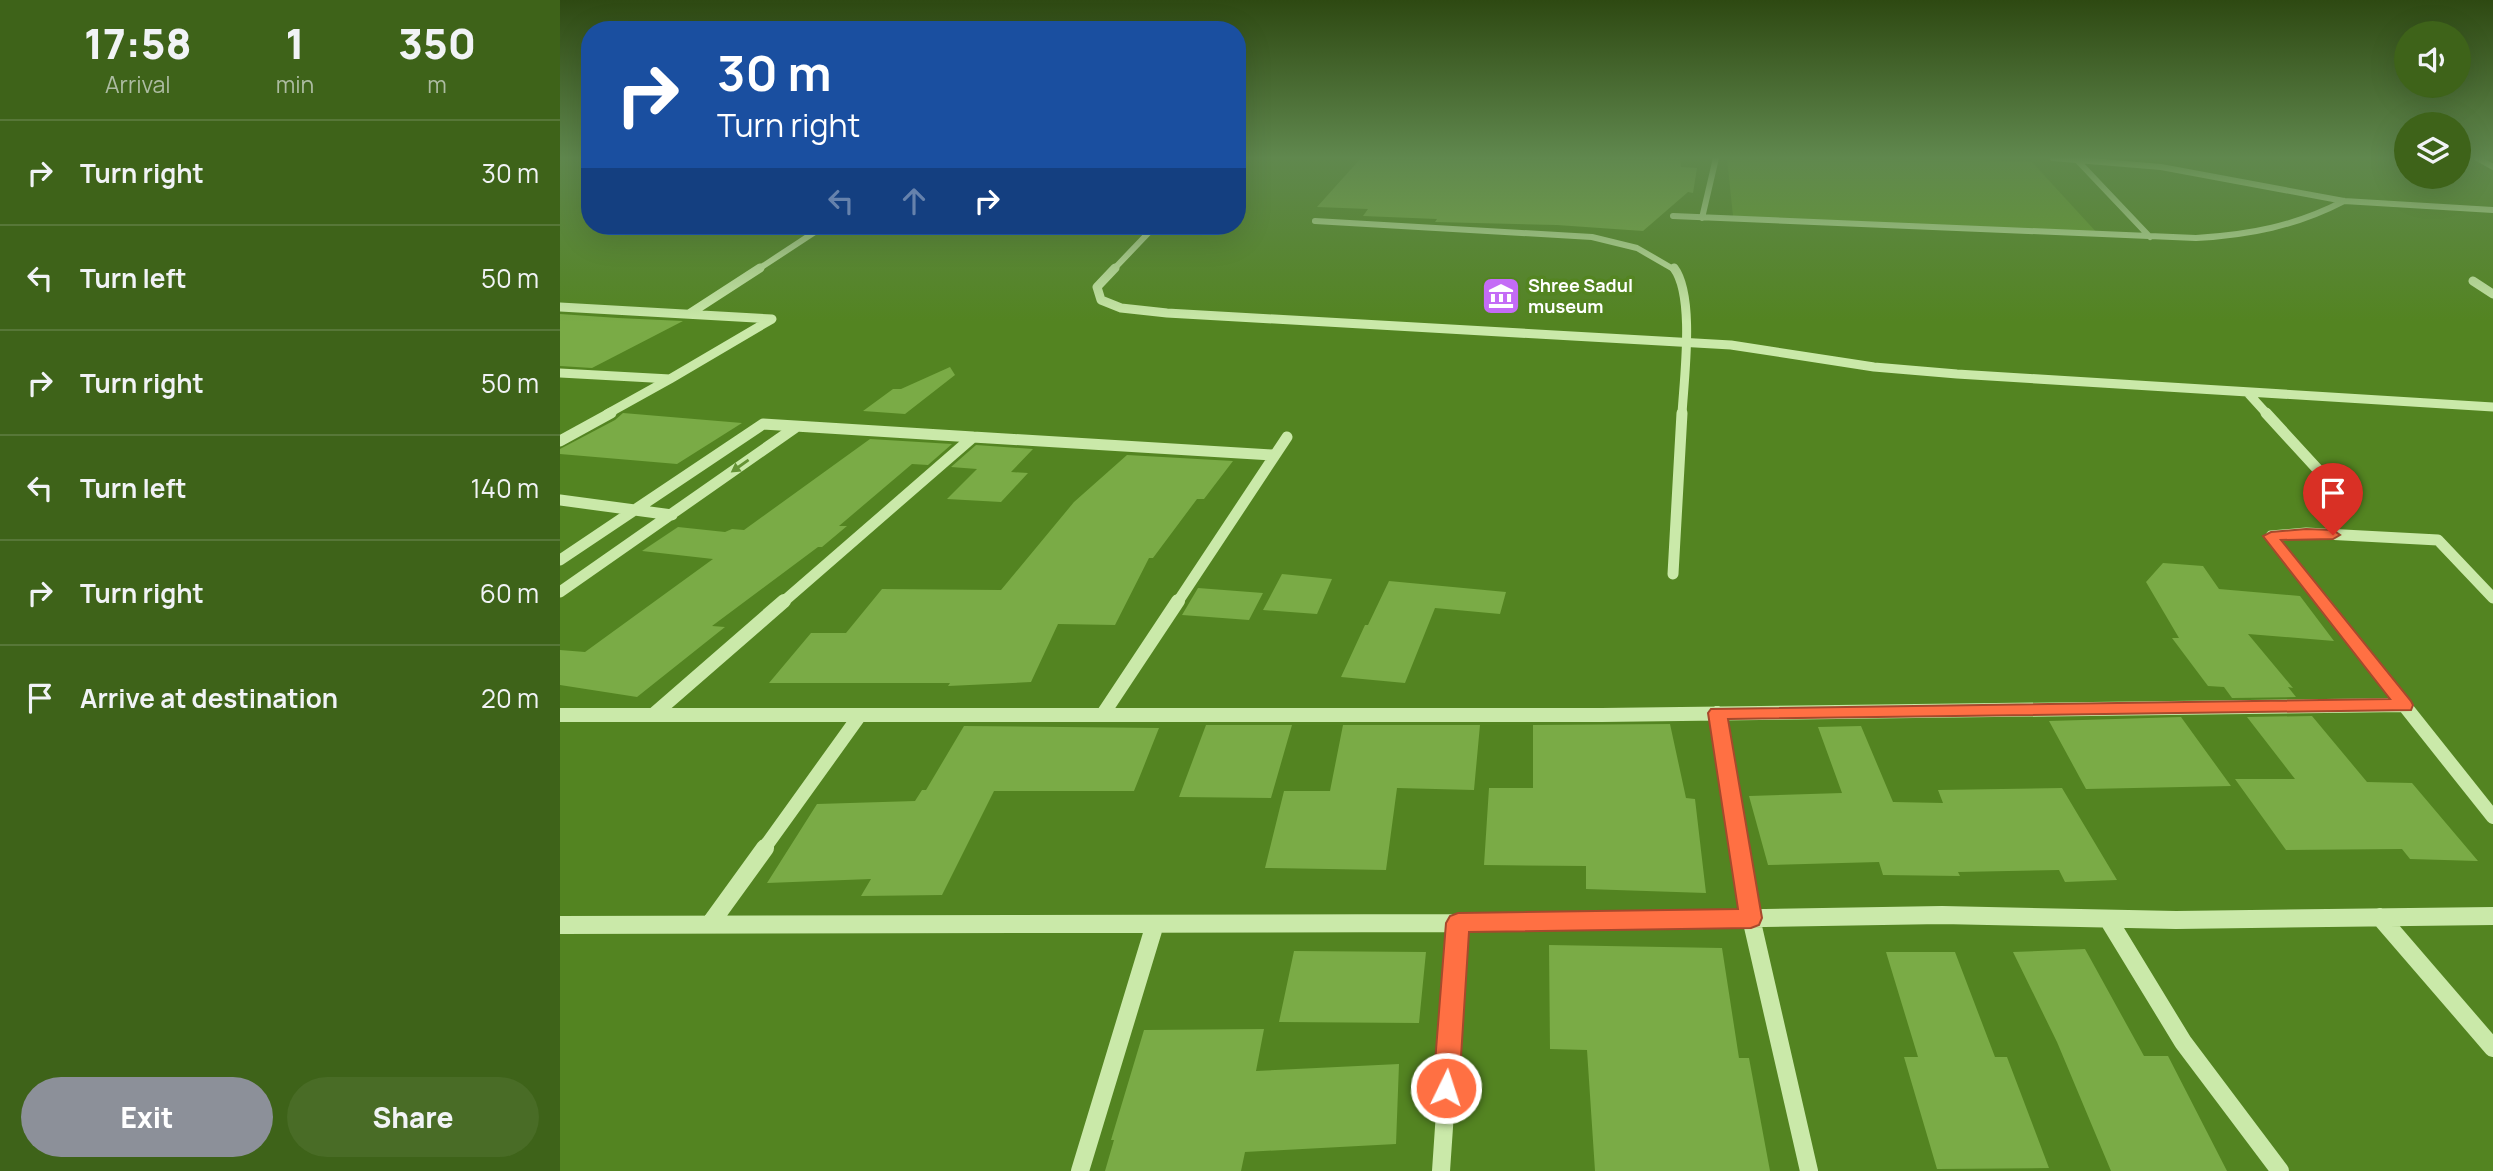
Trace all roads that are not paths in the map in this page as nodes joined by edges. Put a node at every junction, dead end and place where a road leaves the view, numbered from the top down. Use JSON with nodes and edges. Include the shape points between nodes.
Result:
{"nodes":[{"id":1,"x":1703,"y":213,"type":"edge"},
{"id":2,"x":2127,"y":213,"type":"edge"},
{"id":3,"x":2323,"y":213,"type":"edge"},
{"id":4,"x":1673,"y":216,"type":"dead end"},
{"id":5,"x":1702,"y":218,"type":"junction"},
{"id":6,"x":1315,"y":221,"type":"dead end"},
{"id":7,"x":810,"y":235,"type":"edge"},
{"id":8,"x":1146,"y":235,"type":"edge"},
{"id":9,"x":2150,"y":237,"type":"junction"},
{"id":10,"x":2473,"y":281,"type":"dead end"},
{"id":11,"x":2493,"y":293,"type":"edge"},
{"id":12,"x":560,"y":307,"type":"edge"},
{"id":13,"x":688,"y":314,"type":"junction"},
{"id":14,"x":1686,"y":343,"type":"junction"},
{"id":15,"x":560,"y":373,"type":"edge"},
{"id":16,"x":670,"y":379,"type":"junction"},
{"id":17,"x":2247,"y":391,"type":"junction"},
{"id":18,"x":2493,"y":407,"type":"edge"},
{"id":19,"x":796,"y":426,"type":"junction"},
{"id":20,"x":973,"y":437,"type":"junction"},
{"id":21,"x":1287,"y":437,"type":"dead end"},
{"id":22,"x":560,"y":441,"type":"edge"},
{"id":23,"x":1273,"y":455,"type":"junction"},
{"id":24,"x":2343,"y":497,"type":"dead end"},
{"id":25,"x":560,"y":500,"type":"edge"},
{"id":26,"x":636,"y":510,"type":"junction"},
{"id":27,"x":672,"y":514,"type":"junction"},
{"id":28,"x":560,"y":560,"type":"edge"},
{"id":29,"x":1673,"y":574,"type":"dead end"},
{"id":30,"x":560,"y":592,"type":"edge"},
{"id":31,"x":2493,"y":598,"type":"edge"},
{"id":32,"x":2404,"y":705,"type":"junction"},
{"id":33,"x":1717,"y":713,"type":"junction"},
{"id":34,"x":1103,"y":714,"type":"junction"},
{"id":35,"x":560,"y":715,"type":"edge"},
{"id":36,"x":653,"y":715,"type":"junction"},
{"id":37,"x":860,"y":715,"type":"junction"},
{"id":38,"x":2493,"y":817,"type":"edge"},
{"id":39,"x":2493,"y":916,"type":"edge"},
{"id":40,"x":2380,"y":917,"type":"junction"},
{"id":41,"x":1751,"y":918,"type":"junction"},
{"id":42,"x":2108,"y":919,"type":"junction"},
{"id":43,"x":1458,"y":923,"type":"junction"},
{"id":44,"x":710,"y":924,"type":"junction"},
{"id":45,"x":560,"y":925,"type":"edge"},
{"id":46,"x":1155,"y":925,"type":"junction"},
{"id":47,"x":2493,"y":1048,"type":"edge"},
{"id":48,"x":1080,"y":1171,"type":"edge"},
{"id":49,"x":1441,"y":1171,"type":"edge"},
{"id":50,"x":1809,"y":1171,"type":"edge"},
{"id":51,"x":2280,"y":1171,"type":"edge"}],
"edges":[{"from":1,"to":5,"type":"street"},
{"from":2,"to":9,"type":"street"},
{"from":3,"to":9,"type":"street","via":[[2265,232],[2208,238]]},
{"from":4,"to":5,"type":"street"},
{"from":5,"to":9,"type":"street"},
{"from":6,"to":14,"type":"street","via":[[1566,234],[1637,248],[1679,275]]},
{"from":7,"to":13,"type":"street"},
{"from":8,"to":14,"type":"street","via":[[1097,287],[1101,300],[1121,308],[1167,313]]},
{"from":10,"to":11,"type":"street"},
{"from":12,"to":13,"type":"street"},
{"from":13,"to":16,"type":"street","via":[[772,319]]},
{"from":14,"to":17,"type":"street","via":[[1768,349],[1874,367]]},
{"from":14,"to":29,"type":"street"},
{"from":15,"to":16,"type":"street"},
{"from":16,"to":22,"type":"street"},
{"from":17,"to":18,"type":"street"},
{"from":17,"to":24,"type":"street"},
{"from":19,"to":20,"type":"street"},
{"from":19,"to":26,"type":"street","via":[[763,424]]},
{"from":19,"to":27,"type":"street","one_way":true},
{"from":20,"to":23,"type":"street"},
{"from":20,"to":36,"type":"street"},
{"from":21,"to":23,"type":"street"},
{"from":23,"to":34,"type":"street"},
{"from":25,"to":26,"type":"street"},
{"from":26,"to":27,"type":"street"},
{"from":26,"to":28,"type":"street"},
{"from":27,"to":30,"type":"street"},
{"from":31,"to":32,"type":"street","via":[[2438,540],[2306,533],[2271,536]]},
{"from":32,"to":33,"type":"street"},
{"from":32,"to":38,"type":"street"},
{"from":33,"to":34,"type":"street"},
{"from":33,"to":41,"type":"street"},
{"from":34,"to":37,"type":"street"},
{"from":35,"to":36,"type":"street"},
{"from":36,"to":37,"type":"street"},
{"from":37,"to":44,"type":"street"},
{"from":39,"to":40,"type":"street"},
{"from":40,"to":42,"type":"street"},
{"from":40,"to":47,"type":"street"},
{"from":41,"to":42,"type":"street","via":[[1942,915]]},
{"from":41,"to":43,"type":"street"},
{"from":41,"to":50,"type":"street"},
{"from":42,"to":51,"type":"street","via":[[2183,1042]]},
{"from":43,"to":46,"type":"street"},
{"from":43,"to":49,"type":"street"},
{"from":44,"to":45,"type":"street"},
{"from":44,"to":46,"type":"street"},
{"from":46,"to":48,"type":"street"}]}
